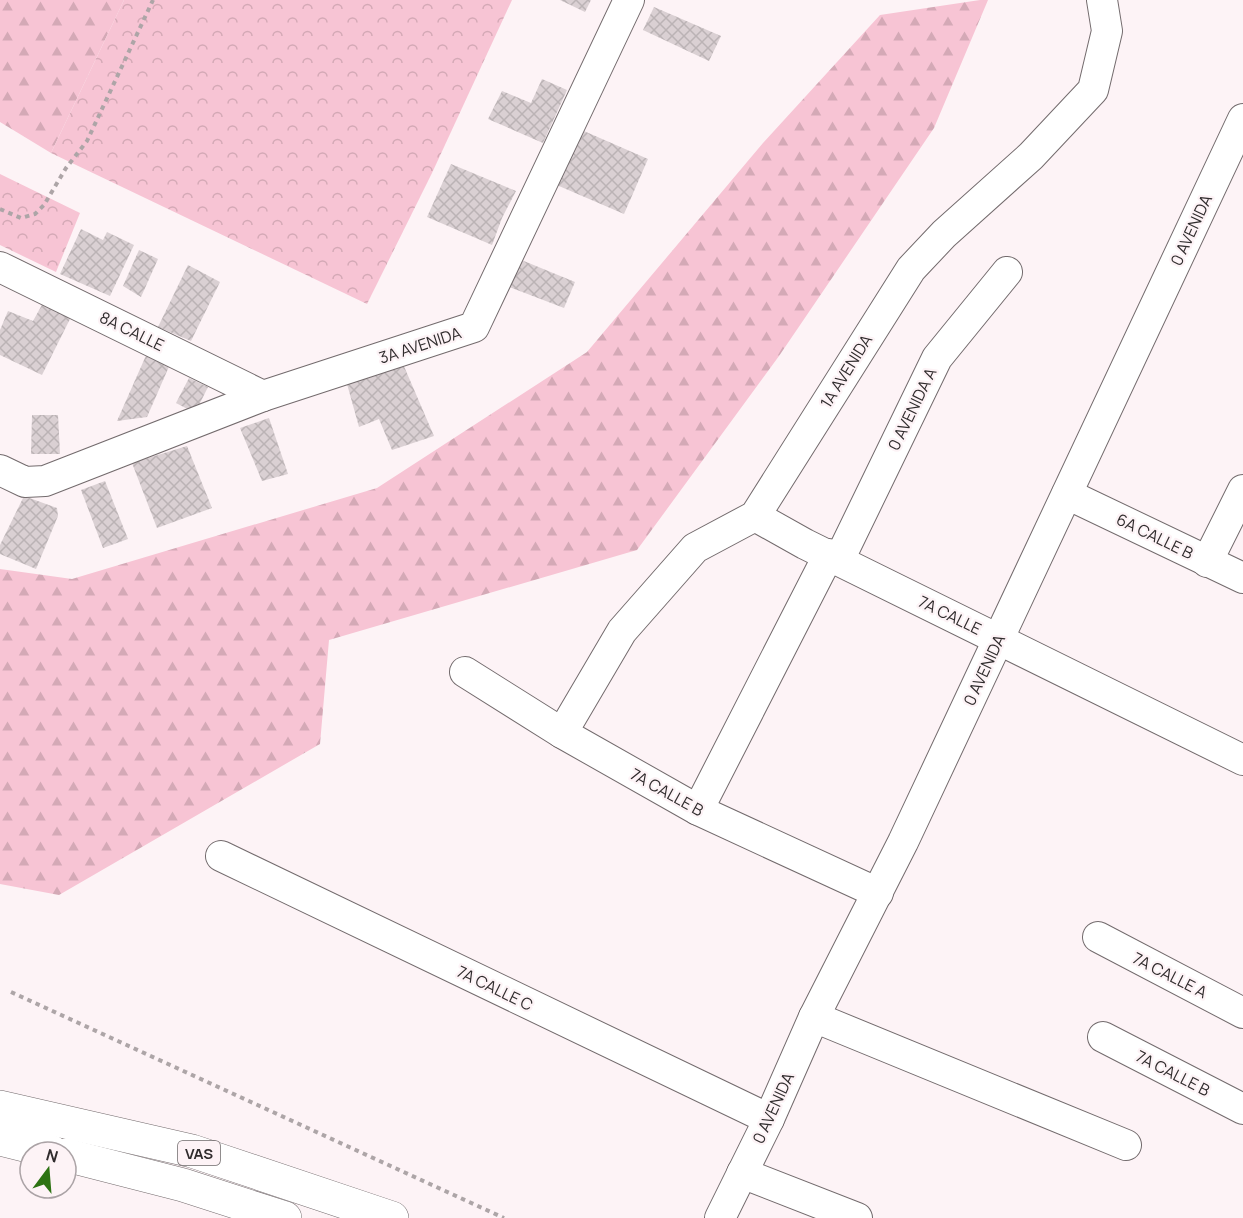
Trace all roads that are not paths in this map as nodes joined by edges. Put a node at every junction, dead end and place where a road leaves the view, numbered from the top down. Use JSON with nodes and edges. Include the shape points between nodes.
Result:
{"nodes":[{"id":1,"x":629,"y":0,"type":"edge"},
{"id":2,"x":1102,"y":0,"type":"edge"},
{"id":3,"x":1243,"y":119,"type":"edge"},
{"id":4,"x":0,"y":267,"type":"edge"},
{"id":5,"x":1007,"y":272,"type":"dead end"},
{"id":6,"x":263,"y":396,"type":"junction"},
{"id":7,"x":13,"y":476,"type":"edge"},
{"id":8,"x":1243,"y":490,"type":"edge"},
{"id":9,"x":1067,"y":494,"type":"junction"},
{"id":10,"x":754,"y":516,"type":"junction"},
{"id":11,"x":834,"y":557,"type":"junction"},
{"id":12,"x":1207,"y":561,"type":"junction"},
{"id":13,"x":1243,"y":578,"type":"edge"},
{"id":14,"x":999,"y":639,"type":"junction"},
{"id":15,"x":465,"y":672,"type":"dead end"},
{"id":16,"x":562,"y":733,"type":"junction"},
{"id":17,"x":1243,"y":760,"type":"edge"},
{"id":18,"x":698,"y":810,"type":"junction"},
{"id":19,"x":221,"y":856,"type":"dead end"},
{"id":20,"x":878,"y":893,"type":"junction"},
{"id":21,"x":1098,"y":937,"type":"dead end"},
{"id":22,"x":1243,"y":1012,"type":"edge"},
{"id":23,"x":814,"y":1017,"type":"junction"},
{"id":24,"x":1103,"y":1037,"type":"dead end"},
{"id":25,"x":0,"y":1107,"type":"edge"},
{"id":26,"x":1243,"y":1109,"type":"edge"},
{"id":27,"x":769,"y":1119,"type":"junction"},
{"id":28,"x":0,"y":1139,"type":"edge"},
{"id":29,"x":18,"y":1144,"type":"edge"},
{"id":30,"x":1126,"y":1145,"type":"dead end"},
{"id":31,"x":78,"y":1158,"type":"edge"},
{"id":32,"x":742,"y":1173,"type":"junction"},
{"id":33,"x":285,"y":1218,"type":"edge"},
{"id":34,"x":393,"y":1218,"type":"edge"},
{"id":35,"x":720,"y":1218,"type":"edge"},
{"id":36,"x":857,"y":1218,"type":"edge"}],
"edges":[{"from":1,"to":6,"type":"street","name":"3A AVENIDA","via":[[474,327]]},
{"from":2,"to":10,"type":"street","name":"1A AVENIDA","via":[[1107,32],[1093,90],[1031,156],[911,268]]},
{"from":3,"to":9,"type":"street","name":"0 AVENIDA"},
{"from":4,"to":6,"type":"street","name":"8A CALLE"},
{"from":5,"to":11,"type":"street","name":"0 AVENIDA A","via":[[937,358]]},
{"from":6,"to":7,"type":"street","name":"3A AVENIDA","via":[[45,482]]},
{"from":8,"to":12,"type":"street"},
{"from":9,"to":12,"type":"street","name":"6A CALLE B"},
{"from":9,"to":14,"type":"street","name":"0 AVENIDA"},
{"from":10,"to":11,"type":"street","name":"7A CALLE"},
{"from":10,"to":16,"type":"street","name":"1A AVENIDA","via":[[696,548],[622,631]]},
{"from":11,"to":14,"type":"street","name":"7A CALLE"},
{"from":11,"to":18,"type":"street","name":"0 AVENIDA A"},
{"from":12,"to":13,"type":"street","name":"6A CALLE B"},
{"from":14,"to":17,"type":"street","name":"7A CALLE"},
{"from":14,"to":20,"type":"street","name":"0 AVENIDA"},
{"from":15,"to":16,"type":"street","name":"7A CALLE B"},
{"from":16,"to":18,"type":"street","name":"7A CALLE B"},
{"from":18,"to":20,"type":"street","name":"7A CALLE B"},
{"from":19,"to":27,"type":"street","name":"7A CALLE C"},
{"from":20,"to":23,"type":"street","name":"0 AVENIDA"},
{"from":21,"to":22,"type":"street","name":"7A CALLE A"},
{"from":23,"to":27,"type":"street","name":"0 AVENIDA"},
{"from":23,"to":30,"type":"street"},
{"from":24,"to":26,"type":"street","name":"7A CALLE B"},
{"from":25,"to":34,"type":"highway","number":"VAS","via":[[192,1151]]},
{"from":27,"to":32,"type":"street","name":"0 AVENIDA"},
{"from":28,"to":29,"type":"highway"},
{"from":31,"to":33,"type":"highway","number":"VAS","via":[[183,1185]]},
{"from":32,"to":35,"type":"street","name":"0 AVENIDA"},
{"from":32,"to":36,"type":"street"}]}
